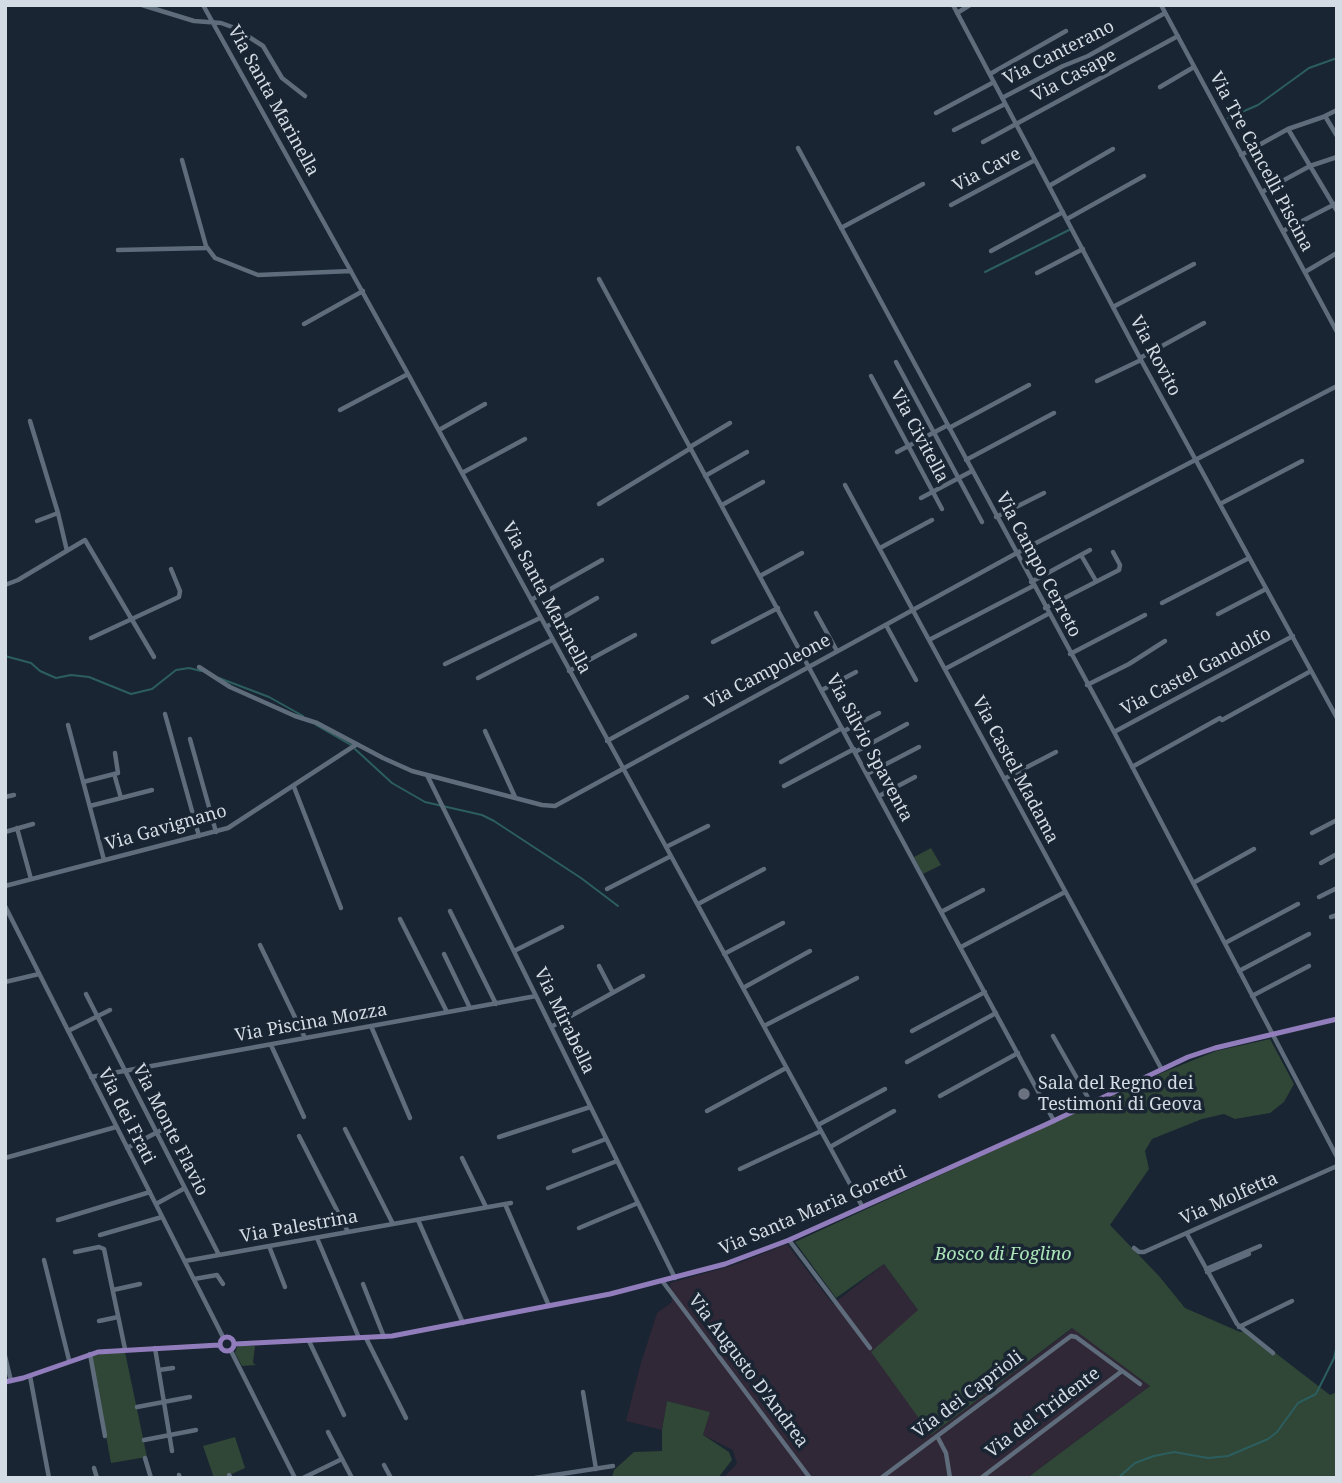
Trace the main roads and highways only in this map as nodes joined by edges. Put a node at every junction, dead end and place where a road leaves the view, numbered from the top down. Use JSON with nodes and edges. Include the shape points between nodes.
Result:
{"nodes":[{"id":1,"x":1337,"y":1019,"type":"edge"},
{"id":2,"x":234,"y":1344,"type":"junction"},
{"id":3,"x":219,"y":1345,"type":"junction"},
{"id":4,"x":8,"y":1382,"type":"edge"}],
"edges":[{"from":1,"to":2,"type":"main road","name":"Via Santa Maria Goretti","via":[[1203,1052],[1161,1068],[1054,1121],[743,1259],[663,1282],[463,1323],[384,1336]]},
{"from":2,"to":3,"type":"main road","via":[[231,1351]]},
{"from":2,"to":3,"type":"main road","via":[[223,1337]]},
{"from":3,"to":4,"type":"main road","via":[[90,1353]]}]}
